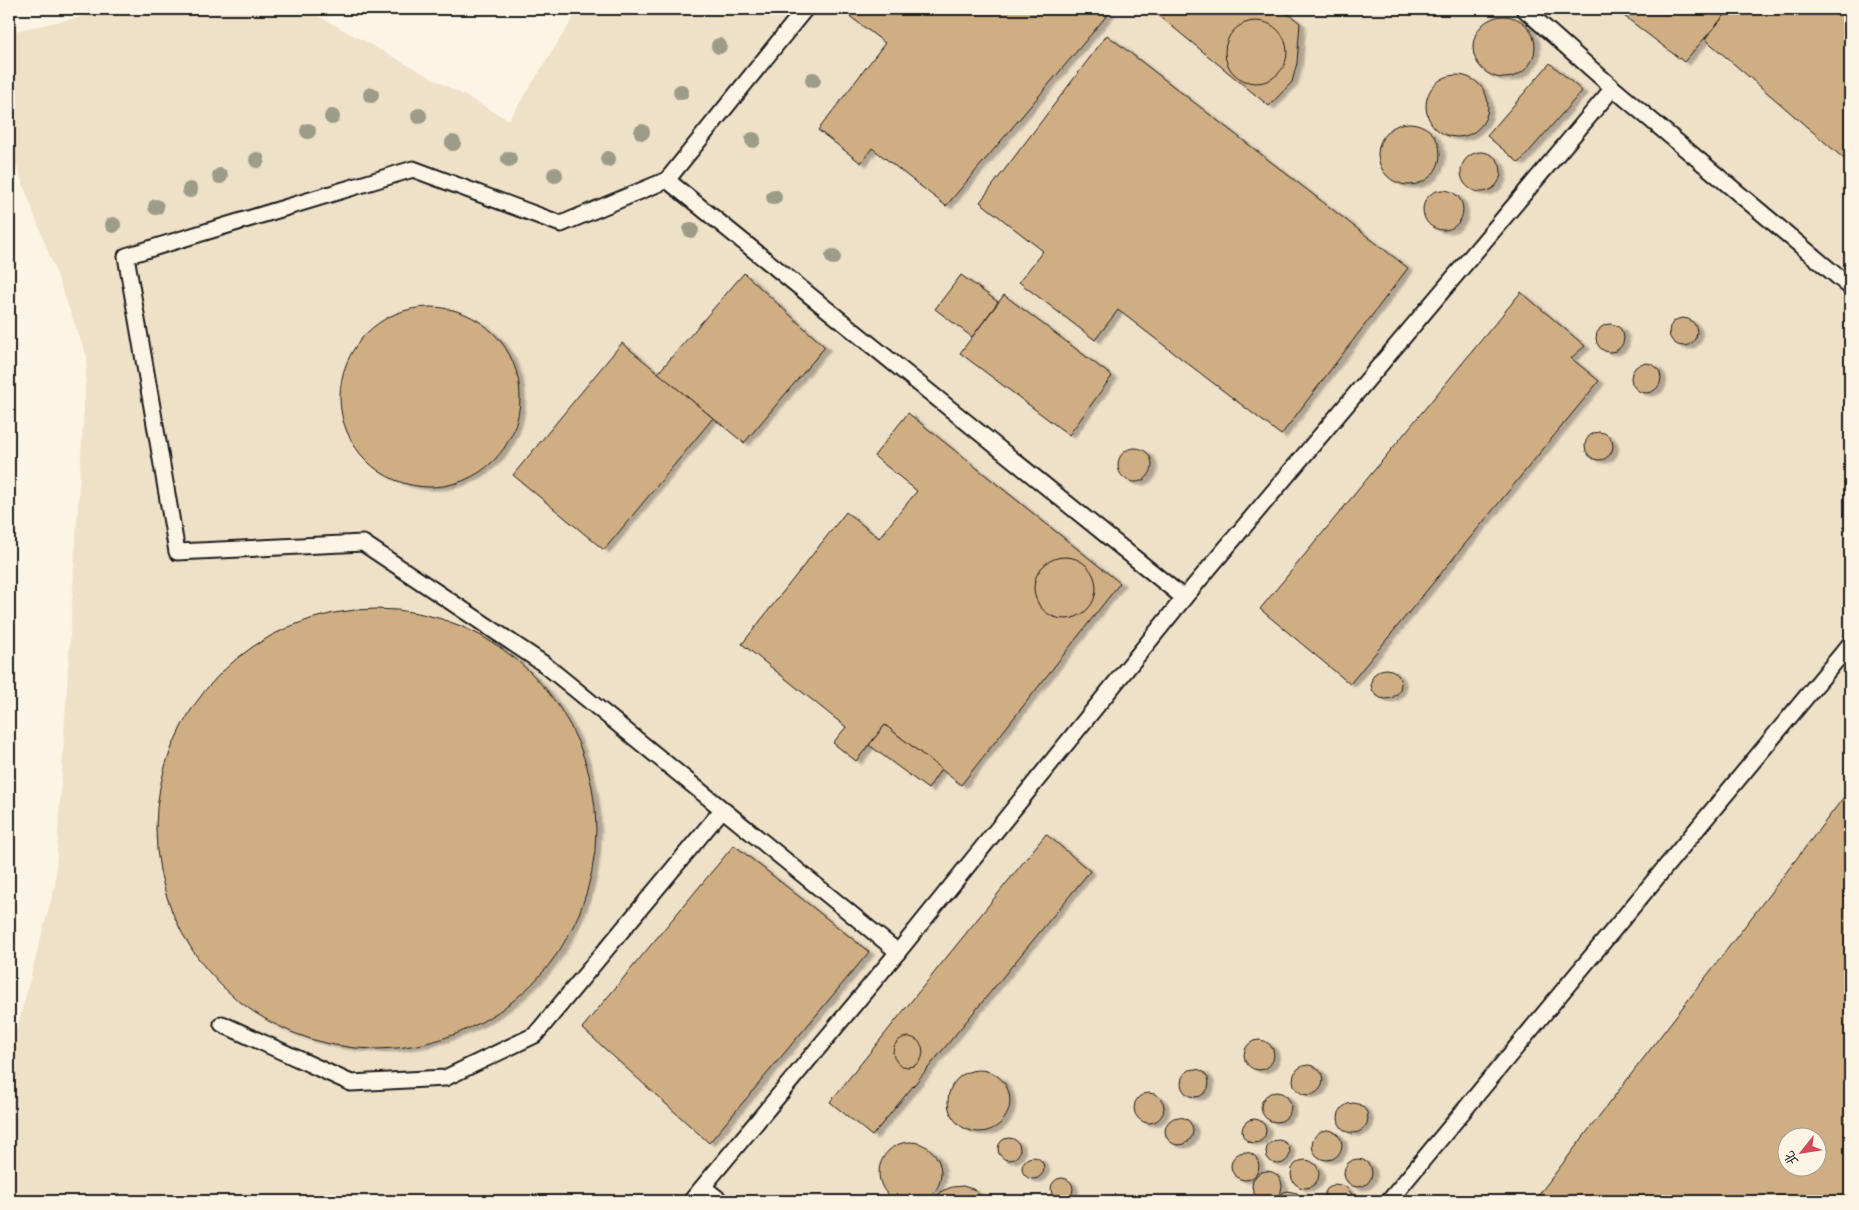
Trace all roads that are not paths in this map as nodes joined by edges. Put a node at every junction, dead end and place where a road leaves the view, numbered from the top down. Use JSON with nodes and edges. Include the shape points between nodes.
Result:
{"nodes":[{"id":1,"x":805,"y":9,"type":"edge"},
{"id":2,"x":1524,"y":9,"type":"edge"},
{"id":3,"x":1613,"y":88,"type":"junction"},
{"id":4,"x":667,"y":180,"type":"junction"},
{"id":5,"x":1850,"y":287,"type":"edge"},
{"id":6,"x":1184,"y":598,"type":"junction"},
{"id":7,"x":1850,"y":644,"type":"edge"},
{"id":8,"x":722,"y":810,"type":"junction"},
{"id":9,"x":898,"y":952,"type":"junction"},
{"id":10,"x":222,"y":1024,"type":"dead end"},
{"id":11,"x":703,"y":1187,"type":"junction"},
{"id":12,"x":691,"y":1201,"type":"edge"},
{"id":13,"x":721,"y":1201,"type":"edge"},
{"id":14,"x":1389,"y":1201,"type":"edge"}],
"edges":[{"from":1,"to":4,"type":"lane"},
{"from":2,"to":3,"type":"lane"},
{"from":3,"to":5,"type":"lane"},
{"from":3,"to":6,"type":"lane"},
{"from":4,"to":6,"type":"lane"},
{"from":4,"to":8,"type":"lane","via":[[561,224],[412,169],[126,256],[177,552],[364,543],[544,664]]},
{"from":6,"to":9,"type":"lane"},
{"from":7,"to":14,"type":"lane"},
{"from":8,"to":9,"type":"lane"},
{"from":8,"to":10,"type":"lane","via":[[534,1034],[445,1078],[351,1083]]},
{"from":9,"to":11,"type":"lane"},
{"from":11,"to":12,"type":"lane"},
{"from":11,"to":13,"type":"lane"}]}
